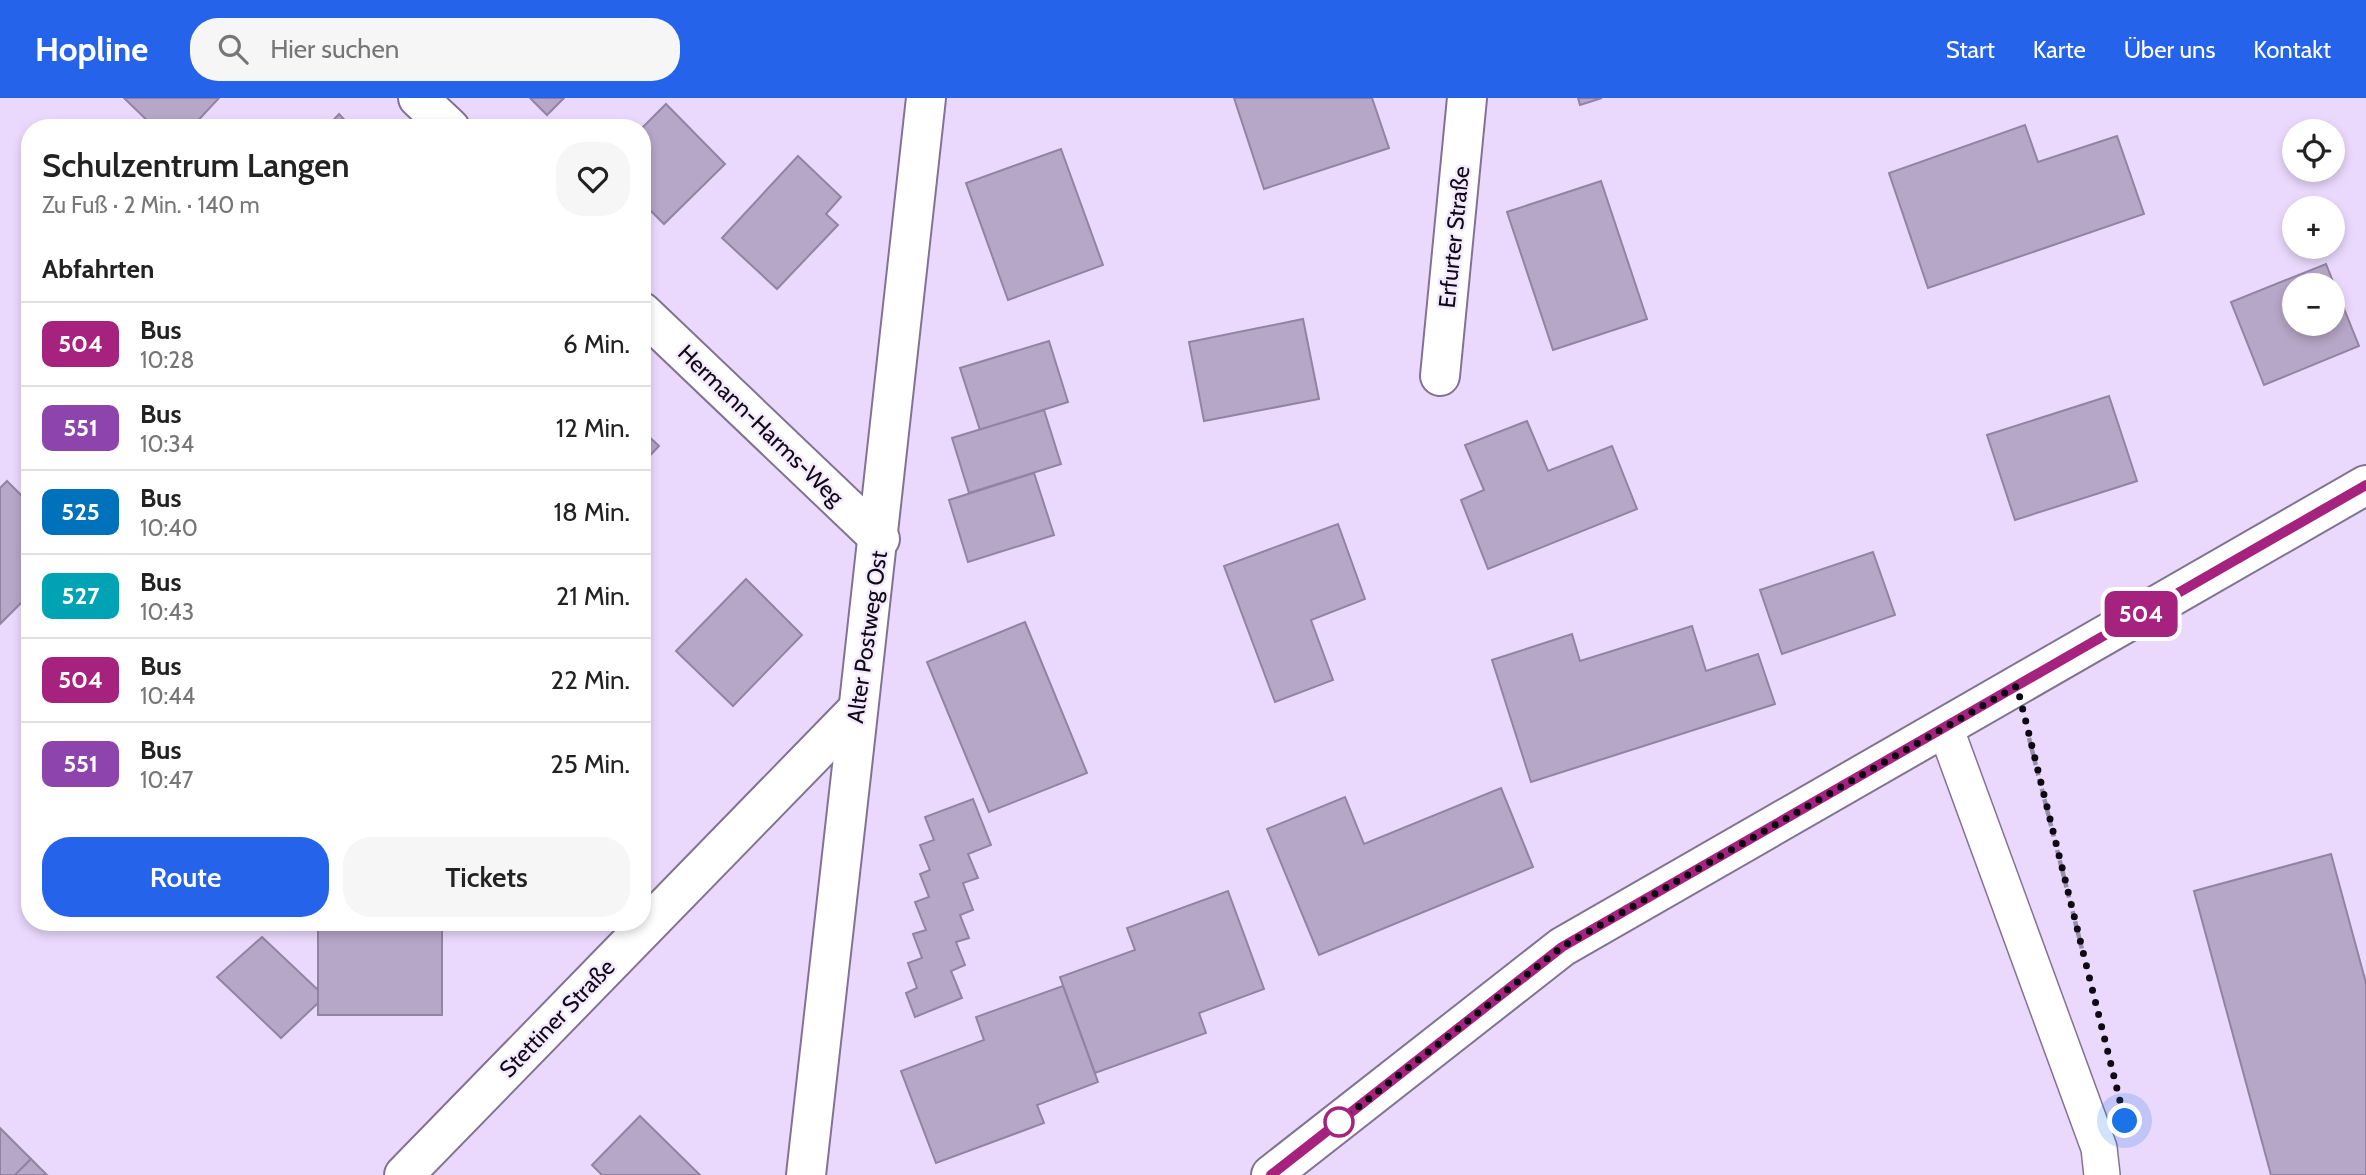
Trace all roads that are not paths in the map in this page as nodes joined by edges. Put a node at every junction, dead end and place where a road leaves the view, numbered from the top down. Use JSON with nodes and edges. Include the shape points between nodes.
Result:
{"nodes":[{"id":1,"x":418,"y":98,"type":"edge"},
{"id":2,"x":926,"y":98,"type":"edge"},
{"id":3,"x":1467,"y":98,"type":"edge"},
{"id":4,"x":440,"y":119,"type":"edge"},
{"id":5,"x":651,"y":321,"type":"edge"},
{"id":6,"x":1440,"y":376,"type":"dead end"},
{"id":7,"x":2366,"y":485,"type":"edge"},
{"id":8,"x":880,"y":539,"type":"junction"},
{"id":9,"x":857,"y":710,"type":"junction"},
{"id":10,"x":1945,"y":727,"type":"junction"},
{"id":11,"x":651,"y":921,"type":"edge"},
{"id":12,"x":642,"y":931,"type":"edge"},
{"id":13,"x":404,"y":1175,"type":"edge"},
{"id":14,"x":806,"y":1175,"type":"edge"},
{"id":15,"x":1271,"y":1175,"type":"edge"},
{"id":16,"x":2102,"y":1175,"type":"edge"}],
"edges":[{"from":1,"to":4,"type":"street"},
{"from":2,"to":8,"type":"street","name":"Alter Postweg Ost"},
{"from":3,"to":6,"type":"street","name":"Erfurter Straße"},
{"from":5,"to":8,"type":"street","name":"Hermann-Harms-Weg"},
{"from":7,"to":10,"type":"street"},
{"from":8,"to":9,"type":"street","name":"Alter Postweg Ost"},
{"from":9,"to":11,"type":"street","name":"Stettiner Straße"},
{"from":9,"to":14,"type":"street","name":"Alter Postweg Ost"},
{"from":10,"to":15,"type":"street","via":[[1562,947]]},
{"from":10,"to":16,"type":"lane","via":[[2099,1149]]},
{"from":12,"to":13,"type":"street","name":"Stettiner Straße"}]}
